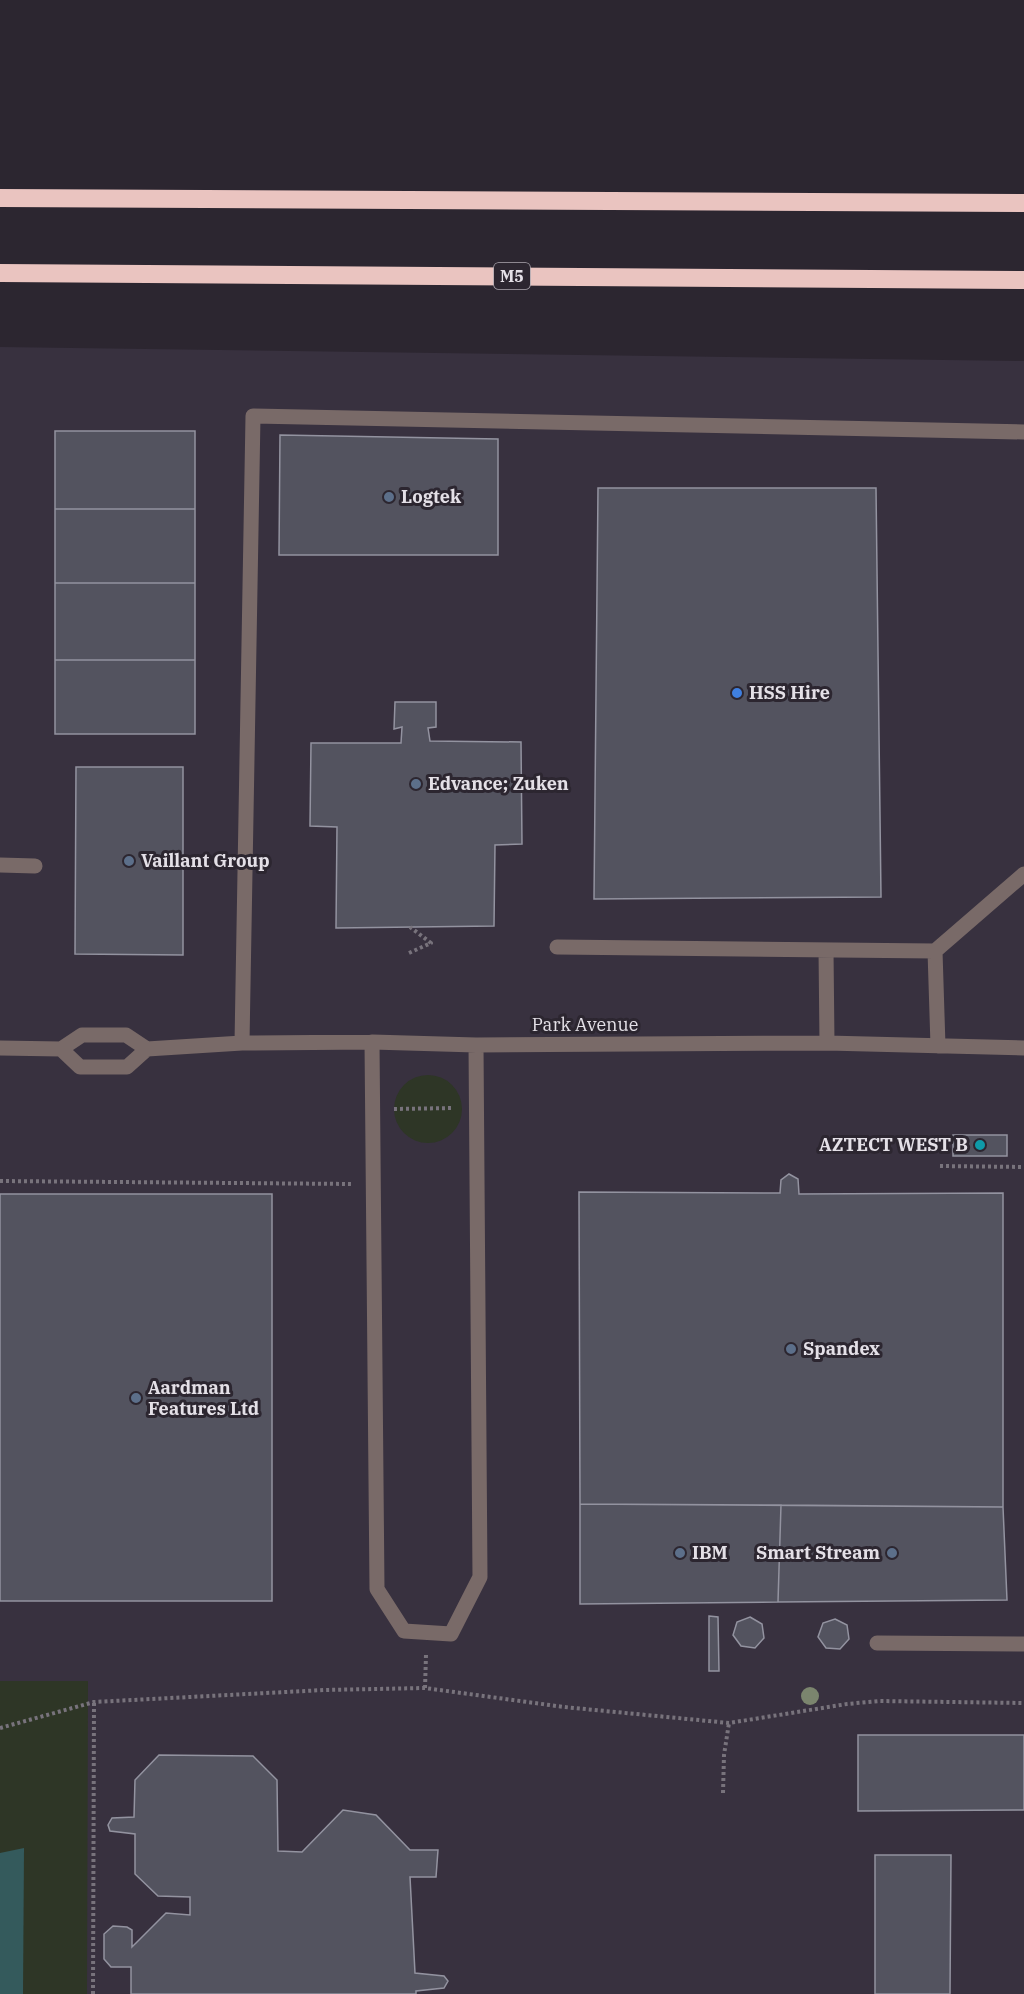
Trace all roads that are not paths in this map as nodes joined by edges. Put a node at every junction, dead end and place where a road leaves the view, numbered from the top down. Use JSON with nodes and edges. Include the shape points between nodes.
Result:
{"nodes":[{"id":1,"x":0,"y":198,"type":"edge"},
{"id":2,"x":1024,"y":203,"type":"edge"},
{"id":3,"x":0,"y":273,"type":"edge"},
{"id":4,"x":1024,"y":280,"type":"edge"},
{"id":5,"x":1024,"y":432,"type":"edge"},
{"id":6,"x":0,"y":865,"type":"edge"},
{"id":7,"x":35,"y":866,"type":"dead end"},
{"id":8,"x":1024,"y":874,"type":"edge"},
{"id":9,"x":557,"y":947,"type":"dead end"},
{"id":10,"x":826,"y":950,"type":"junction"},
{"id":11,"x":935,"y":951,"type":"junction"},
{"id":12,"x":372,"y":1042,"type":"junction"},
{"id":13,"x":242,"y":1043,"type":"junction"},
{"id":14,"x":827,"y":1043,"type":"junction"},
{"id":15,"x":476,"y":1045,"type":"junction"},
{"id":16,"x":938,"y":1046,"type":"junction"},
{"id":17,"x":0,"y":1048,"type":"edge"},
{"id":18,"x":1024,"y":1048,"type":"edge"},
{"id":19,"x":61,"y":1049,"type":"junction"},
{"id":20,"x":147,"y":1049,"type":"junction"},
{"id":21,"x":877,"y":1642,"type":"dead end"},
{"id":22,"x":1024,"y":1644,"type":"edge"}],
"edges":[{"from":1,"to":2,"type":"highway"},
{"from":3,"to":4,"type":"highway","number":"M5"},
{"from":5,"to":13,"type":"street","via":[[253,416]]},
{"from":6,"to":7,"type":"street"},
{"from":8,"to":11,"type":"street"},
{"from":9,"to":10,"type":"street"},
{"from":10,"to":11,"type":"street"},
{"from":10,"to":14,"type":"street"},
{"from":11,"to":16,"type":"street"},
{"from":12,"to":13,"type":"street","name":"Park Avenue"},
{"from":12,"to":15,"type":"street","name":"Park Avenue"},
{"from":12,"to":15,"type":"street","via":[[377,1589],[404,1631],[451,1634],[480,1577]]},
{"from":13,"to":20,"type":"street","name":"Park Avenue"},
{"from":14,"to":15,"type":"street","name":"Park Avenue"},
{"from":14,"to":16,"type":"street","name":"Park Avenue"},
{"from":16,"to":18,"type":"street","name":"Park Avenue"},
{"from":17,"to":19,"type":"street"},
{"from":19,"to":20,"type":"street","via":[[82,1035],[126,1035]]},
{"from":19,"to":20,"type":"street","via":[[80,1067],[126,1067]]},
{"from":21,"to":22,"type":"street"}]}
